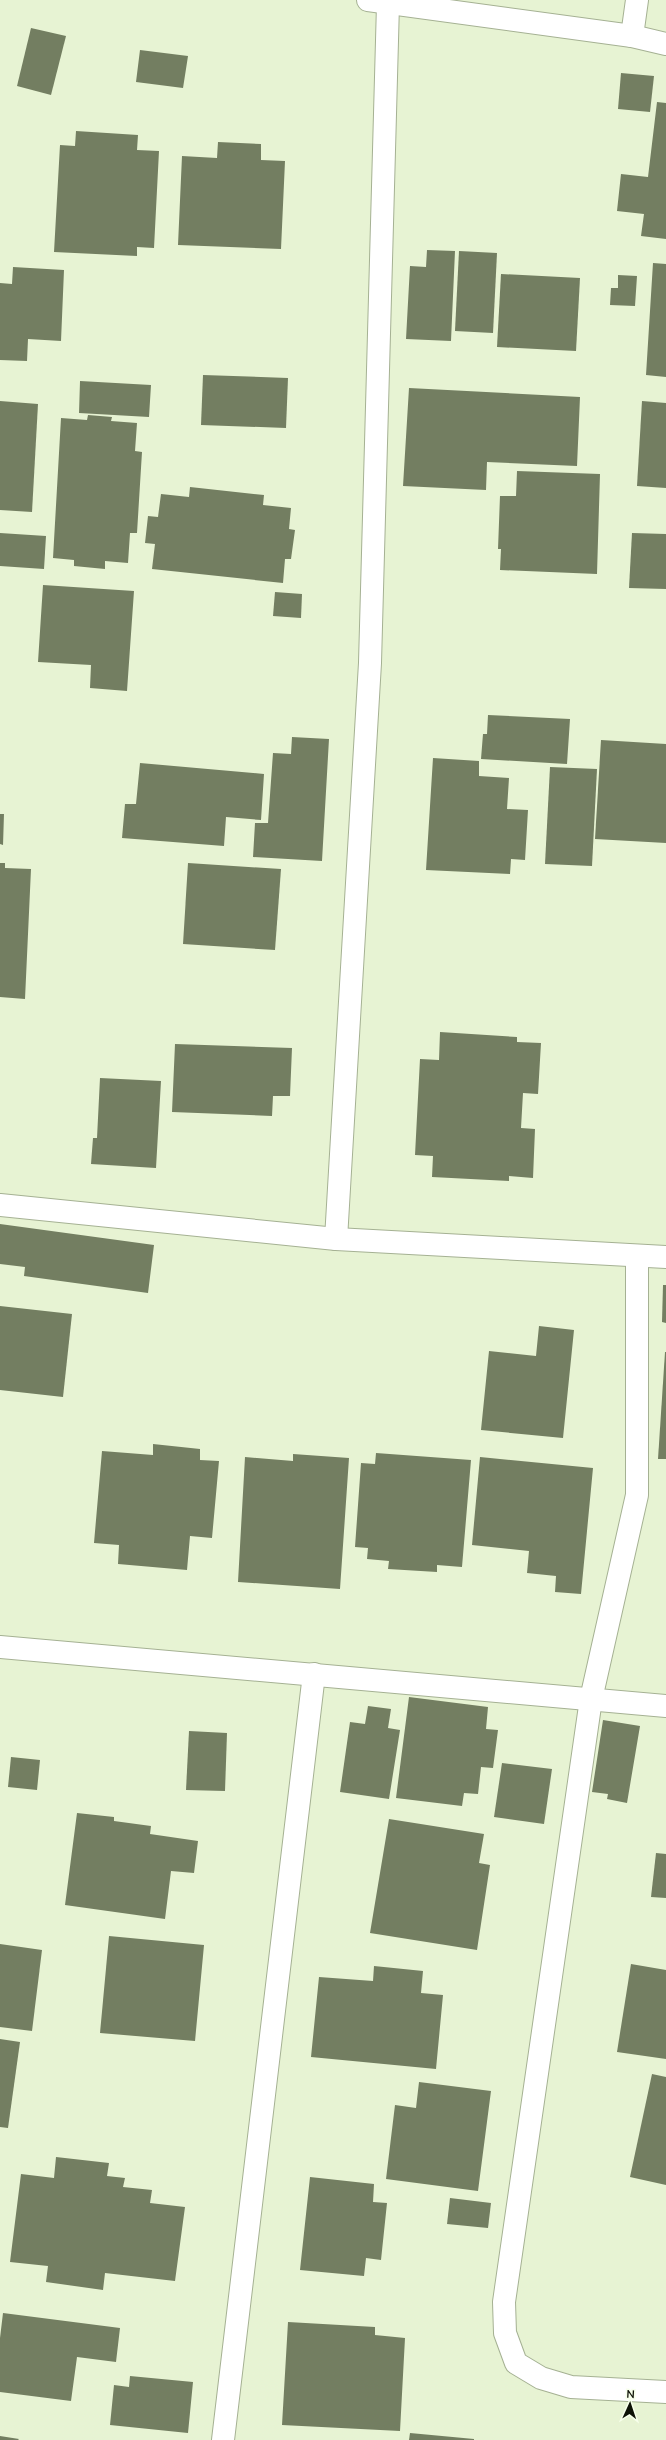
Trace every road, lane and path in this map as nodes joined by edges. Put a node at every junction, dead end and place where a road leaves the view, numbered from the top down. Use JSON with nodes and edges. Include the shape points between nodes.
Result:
{"nodes":[{"id":1,"x":637,"y":0,"type":"edge"},
{"id":2,"x":378,"y":2,"type":"edge"},
{"id":3,"x":632,"y":36,"type":"junction"},
{"id":4,"x":666,"y":44,"type":"edge"},
{"id":5,"x":0,"y":1205,"type":"edge"},
{"id":6,"x":336,"y":1239,"type":"junction"},
{"id":7,"x":637,"y":1256,"type":"junction"},
{"id":8,"x":666,"y":1257,"type":"edge"},
{"id":9,"x":0,"y":1647,"type":"edge"},
{"id":10,"x":314,"y":1674,"type":"junction"},
{"id":11,"x":591,"y":1699,"type":"junction"},
{"id":12,"x":666,"y":1706,"type":"edge"},
{"id":13,"x":666,"y":2392,"type":"edge"},
{"id":14,"x":223,"y":2440,"type":"edge"}],
"edges":[{"from":1,"to":3,"type":"street"},
{"from":2,"to":3,"type":"street"},
{"from":2,"to":6,"type":"street","via":[[370,663]]},
{"from":3,"to":4,"type":"street"},
{"from":5,"to":6,"type":"street"},
{"from":6,"to":7,"type":"street"},
{"from":7,"to":8,"type":"street"},
{"from":7,"to":11,"type":"street","via":[[637,1495]]},
{"from":9,"to":10,"type":"street"},
{"from":10,"to":11,"type":"street"},
{"from":10,"to":14,"type":"street"},
{"from":11,"to":12,"type":"street"},
{"from":11,"to":13,"type":"street","via":[[504,2302],[505,2333],[516,2363],[541,2378],[571,2387]]}]}
